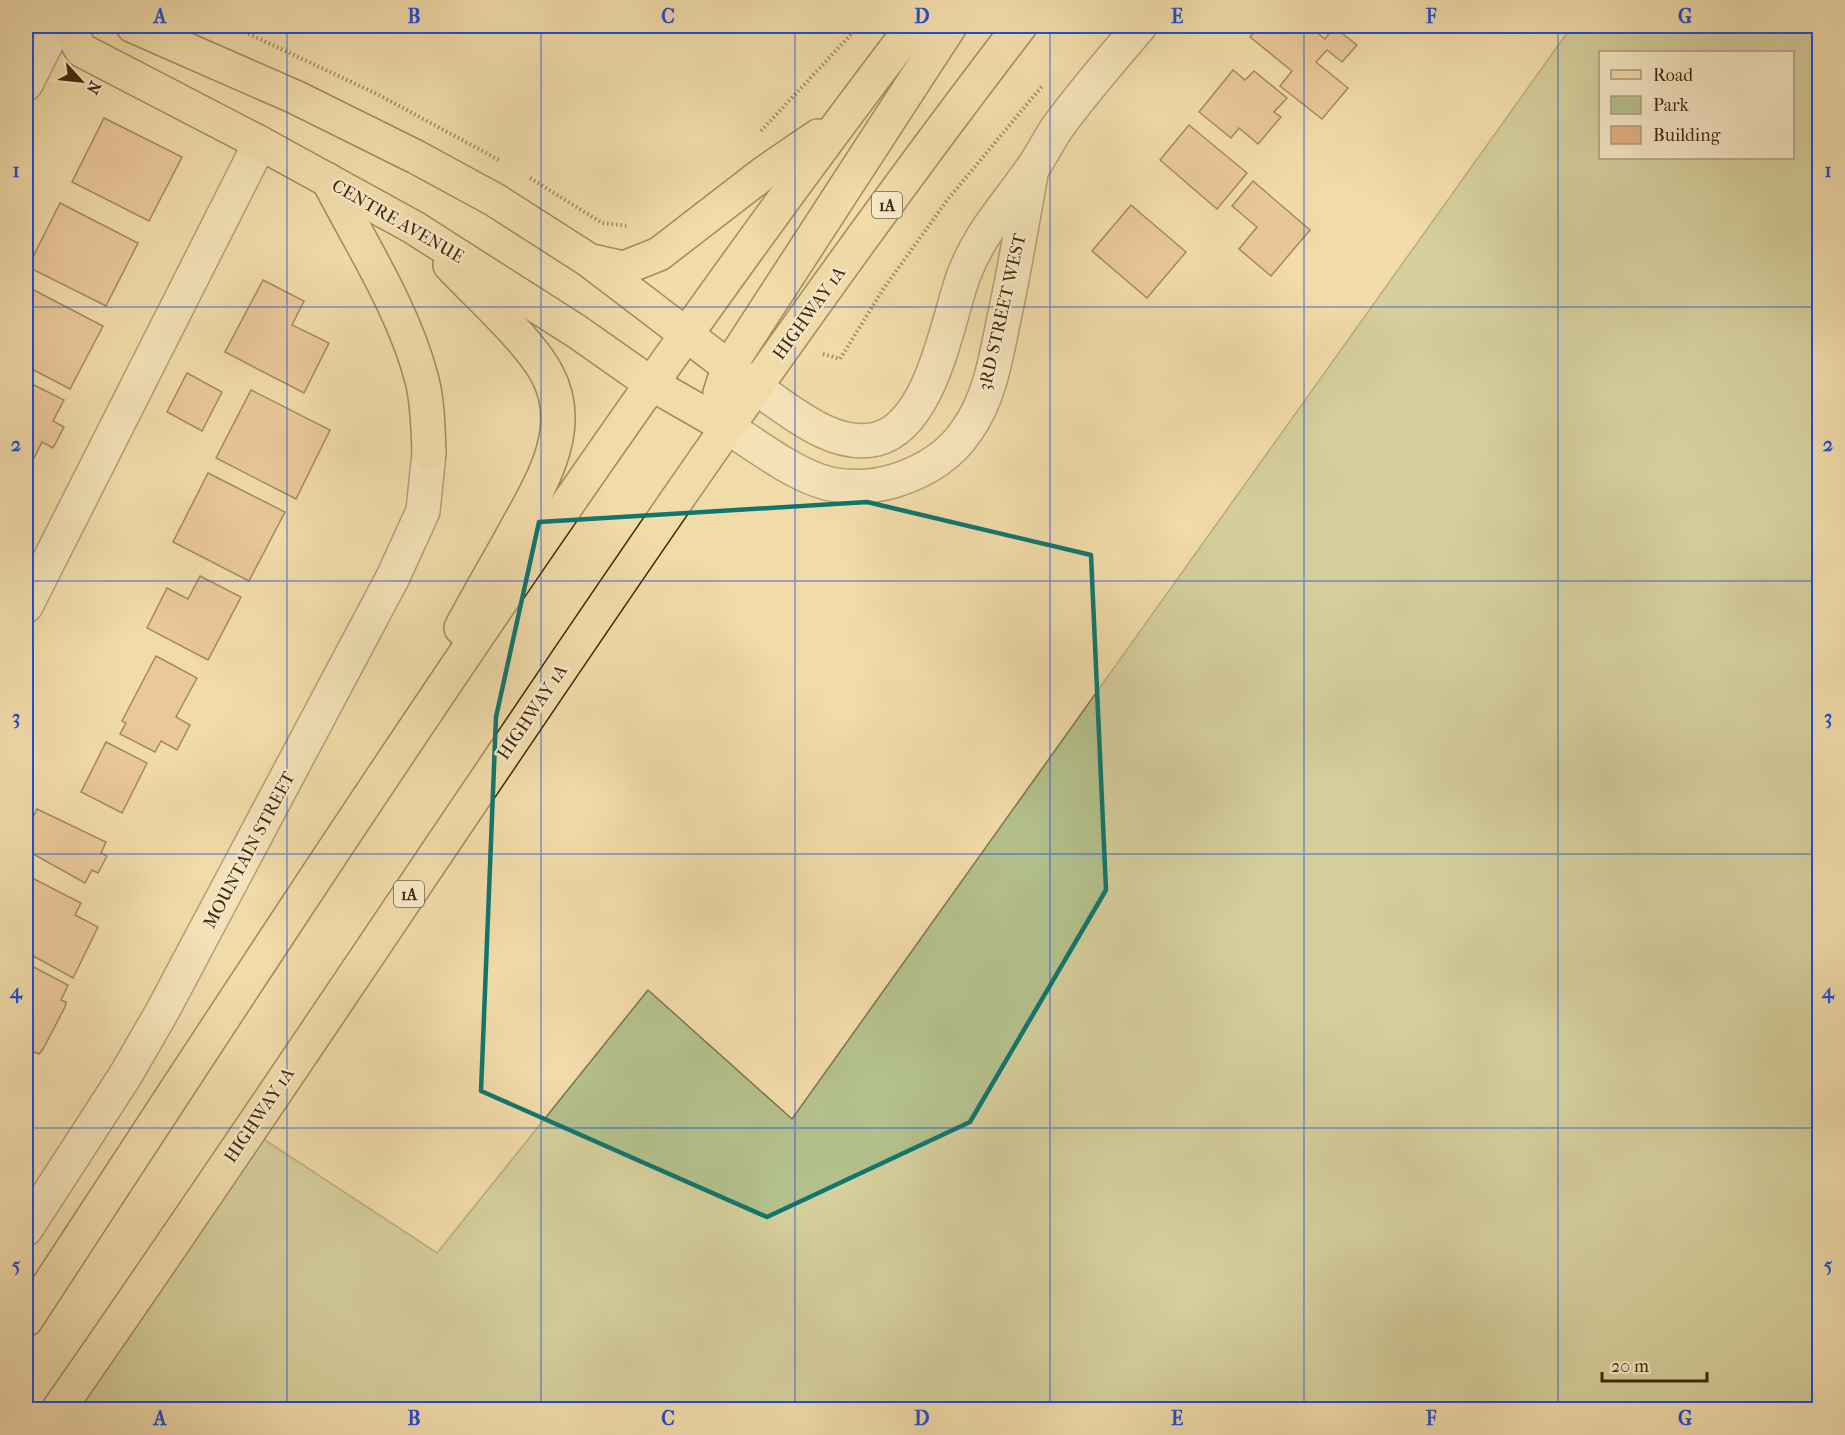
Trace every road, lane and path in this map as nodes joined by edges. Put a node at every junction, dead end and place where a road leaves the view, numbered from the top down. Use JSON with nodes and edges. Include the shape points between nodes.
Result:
{"nodes":[{"id":1,"x":55,"y":26,"type":"edge"},
{"id":2,"x":68,"y":26,"type":"edge"},
{"id":3,"x":133,"y":26,"type":"edge"},
{"id":4,"x":232,"y":26,"type":"edge"},
{"id":5,"x":913,"y":26,"type":"edge"},
{"id":6,"x":950,"y":26,"type":"edge"},
{"id":7,"x":1012,"y":26,"type":"edge"},
{"id":8,"x":1020,"y":26,"type":"edge"},
{"id":9,"x":1140,"y":26,"type":"edge"},
{"id":10,"x":856,"y":28,"type":"dead end"},
{"id":11,"x":1046,"y":81,"type":"dead end"},
{"id":12,"x":26,"y":84,"type":"edge"},
{"id":13,"x":969,"y":92,"type":"junction"},
{"id":14,"x":840,"y":122,"type":"junction"},
{"id":15,"x":756,"y":135,"type":"dead end"},
{"id":16,"x":260,"y":142,"type":"junction"},
{"id":17,"x":505,"y":163,"type":"dead end"},
{"id":18,"x":1032,"y":170,"type":"junction"},
{"id":19,"x":522,"y":173,"type":"dead end"},
{"id":20,"x":328,"y":180,"type":"junction"},
{"id":21,"x":633,"y":226,"type":"dead end"},
{"id":22,"x":413,"y":227,"type":"junction"},
{"id":23,"x":587,"y":259,"type":"junction"},
{"id":24,"x":685,"y":335,"type":"junction"},
{"id":25,"x":823,"y":354,"type":"dead end"},
{"id":26,"x":728,"y":368,"type":"junction"},
{"id":27,"x":650,"y":383,"type":"junction"},
{"id":28,"x":755,"y":387,"type":"junction"},
{"id":29,"x":727,"y":427,"type":"junction"},
{"id":30,"x":429,"y":453,"type":"joint"},
{"id":31,"x":26,"y":606,"type":"edge"},
{"id":32,"x":360,"y":811,"type":"junction"},
{"id":33,"x":26,"y":1229,"type":"edge"},
{"id":34,"x":26,"y":1320,"type":"edge"},
{"id":35,"x":58,"y":1410,"type":"edge"}],
"edges":[{"from":1,"to":12,"type":"street"},
{"from":2,"to":16,"type":"main road","name":"CENTRE AVENUE","via":[[81,50]]},
{"from":3,"to":23,"type":"main road","via":[[295,97],[416,157],[495,200]]},
{"from":4,"to":17,"type":"path","via":[[377,94]]},
{"from":5,"to":14,"type":"main road"},
{"from":6,"to":26,"type":"main road"},
{"from":7,"to":13,"type":"main road"},
{"from":8,"to":13,"type":"main road","name":"HIGHWAY 1A","number":"1A"},
{"from":9,"to":18,"type":"street","name":"3RD STREET WEST","via":[[1085,91]]},
{"from":10,"to":15,"type":"path"},
{"from":11,"to":25,"type":"path","via":[[948,199],[884,288],[840,359]]},
{"from":13,"to":28,"type":"main road","name":"HIGHWAY 1A","number":"1A"},
{"from":14,"to":23,"type":"main road","via":[[764,173],[659,254],[624,268]]},
{"from":14,"to":24,"type":"main road"},
{"from":16,"to":20,"type":"main road","name":"CENTRE AVENUE"},
{"from":16,"to":31,"type":"street"},
{"from":18,"to":28,"type":"street","name":"3RD STREET WEST","via":[[984,231],[964,275],[928,386],[896,431],[877,439],[857,441],[832,435]]},
{"from":18,"to":29,"type":"street","name":"3RD STREET WEST","via":[[996,356],[976,415],[967,431],[943,456],[918,474],[880,485],[845,486],[818,480],[791,467]]},
{"from":19,"to":21,"type":"path","via":[[602,223]]},
{"from":20,"to":22,"type":"main road","name":"CENTRE AVENUE"},
{"from":20,"to":30,"type":"main road","via":[[410,345],[428,415]]},
{"from":22,"to":27,"type":"main road","name":"CENTRE AVENUE"},
{"from":22,"to":32,"type":"main road","via":[[533,353],[554,388],[559,420],[546,475]]},
{"from":23,"to":24,"type":"main road"},
{"from":24,"to":26,"type":"main road"},
{"from":24,"to":27,"type":"main road"},
{"from":26,"to":28,"type":"main road"},
{"from":26,"to":29,"type":"main road","via":[[720,393]]},
{"from":27,"to":29,"type":"main road","name":"CENTRE AVENUE"},
{"from":27,"to":32,"type":"main road"},
{"from":28,"to":29,"type":"main road","name":"HIGHWAY 1A","number":"1A"},
{"from":29,"to":35,"type":"main road","name":"HIGHWAY 1A","number":"1A"},
{"from":30,"to":33,"type":"street","name":"MOUNTAIN STREET","via":[[423,511],[393,577],[162,1012]]},
{"from":32,"to":34,"type":"main road"}]}
